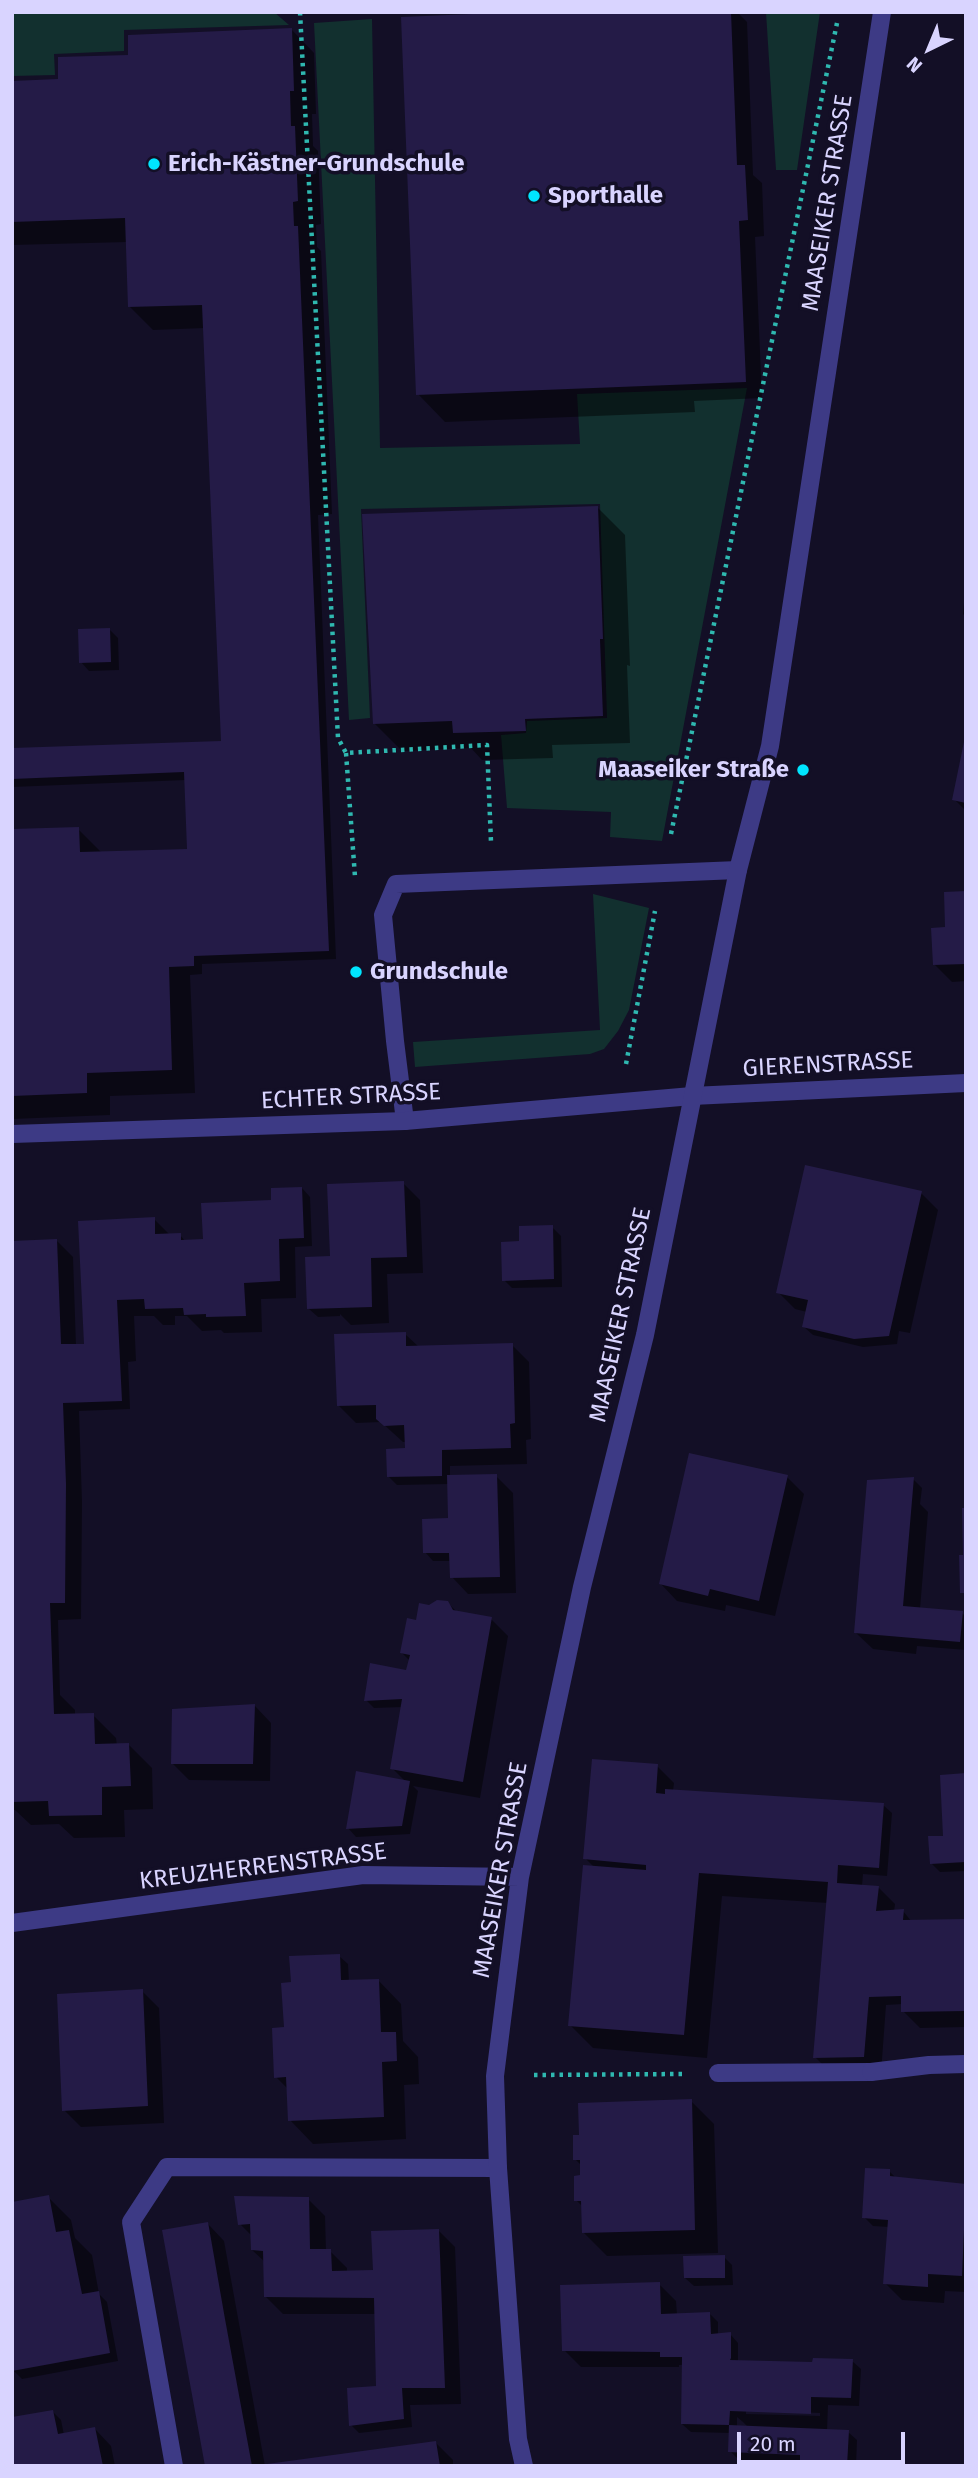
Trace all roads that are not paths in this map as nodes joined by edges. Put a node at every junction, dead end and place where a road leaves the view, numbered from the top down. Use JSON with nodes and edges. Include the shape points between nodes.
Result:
{"nodes":[{"id":1,"x":882,"y":12,"type":"edge"},
{"id":2,"x":738,"y":870,"type":"junction"},
{"id":3,"x":966,"y":1083,"type":"edge"},
{"id":4,"x":692,"y":1096,"type":"junction"},
{"id":5,"x":405,"y":1121,"type":"junction"},
{"id":6,"x":12,"y":1134,"type":"edge"},
{"id":7,"x":520,"y":1877,"type":"junction"},
{"id":8,"x":12,"y":1923,"type":"edge"},
{"id":9,"x":966,"y":2064,"type":"edge"},
{"id":10,"x":718,"y":2073,"type":"road end"},
{"id":11,"x":498,"y":2168,"type":"junction"},
{"id":12,"x":174,"y":2466,"type":"edge"},
{"id":13,"x":524,"y":2466,"type":"edge"}],
"edges":[{"from":1,"to":2,"type":"street","name":"MAASEIKER STRASSE","via":[[769,746]]},
{"from":2,"to":4,"type":"street","name":"MAASEIKER STRASSE"},
{"from":2,"to":5,"type":"street","via":[[396,884],[383,915]]},
{"from":3,"to":4,"type":"street","name":"GIERENSTRASSE"},
{"from":4,"to":5,"type":"street","name":"ECHTER STRASSE"},
{"from":4,"to":7,"type":"street","name":"MAASEIKER STRASSE","via":[[645,1335],[582,1587]]},
{"from":5,"to":6,"type":"street","name":"ECHTER STRASSE"},
{"from":7,"to":8,"type":"street","name":"KREUZHERRENSTRASSE","via":[[362,1875]]},
{"from":7,"to":11,"type":"street","name":"MAASEIKER STRASSE","via":[[495,2076]]},
{"from":9,"to":10,"type":"street","via":[[871,2072]]},
{"from":11,"to":12,"type":"street","via":[[167,2168],[131,2222]]},
{"from":11,"to":13,"type":"street","name":"MAASEIKER STRASSE","via":[[518,2439]]}]}
